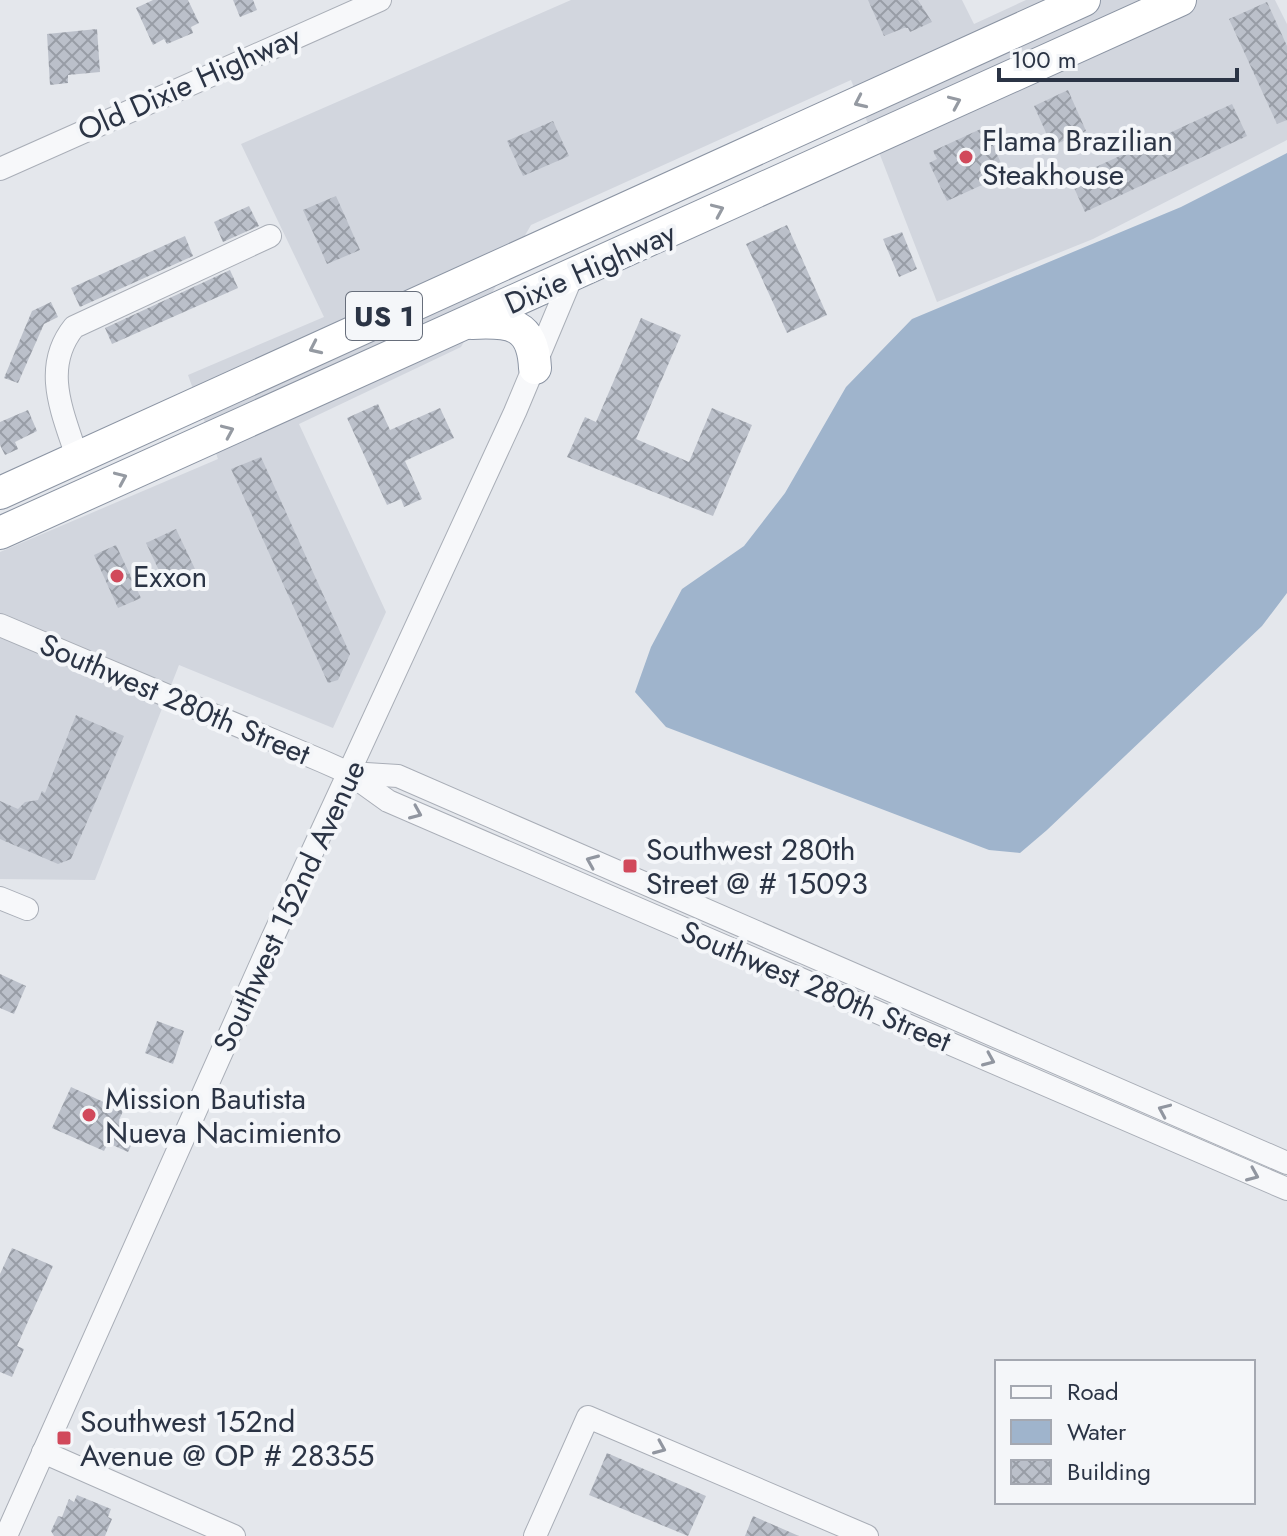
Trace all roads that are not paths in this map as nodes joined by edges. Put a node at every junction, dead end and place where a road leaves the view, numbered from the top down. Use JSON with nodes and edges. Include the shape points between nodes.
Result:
{"nodes":[{"id":1,"x":380,"y":0,"type":"edge"},
{"id":2,"x":1084,"y":0,"type":"edge"},
{"id":3,"x":1127,"y":0,"type":"edge"},
{"id":4,"x":1180,"y":0,"type":"edge"},
{"id":5,"x":1091,"y":40,"type":"junction"},
{"id":6,"x":769,"y":144,"type":"junction"},
{"id":7,"x":0,"y":169,"type":"edge"},
{"id":8,"x":560,"y":235,"type":"junction"},
{"id":9,"x":270,"y":236,"type":"dead end"},
{"id":10,"x":572,"y":276,"type":"junction"},
{"id":11,"x":468,"y":323,"type":"junction"},
{"id":12,"x":535,"y":368,"type":"junction"},
{"id":13,"x":367,"y":369,"type":"junction"},
{"id":14,"x":77,"y":457,"type":"junction"},
{"id":15,"x":0,"y":493,"type":"edge"},
{"id":16,"x":0,"y":511,"type":"edge"},
{"id":17,"x":0,"y":533,"type":"edge"},
{"id":18,"x":0,"y":625,"type":"edge"},
{"id":19,"x":349,"y":773,"type":"junction"},
{"id":20,"x":518,"y":830,"type":"junction"},
{"id":21,"x":509,"y":853,"type":"junction"},
{"id":22,"x":650,"y":886,"type":"junction"},
{"id":23,"x":0,"y":898,"type":"edge"},
{"id":24,"x":27,"y":909,"type":"dead end"},
{"id":25,"x":639,"y":910,"type":"junction"},
{"id":26,"x":795,"y":949,"type":"junction"},
{"id":27,"x":786,"y":973,"type":"junction"},
{"id":28,"x":1035,"y":1054,"type":"junction"},
{"id":29,"x":1027,"y":1077,"type":"junction"},
{"id":30,"x":1225,"y":1136,"type":"junction"},
{"id":31,"x":1217,"y":1159,"type":"junction"},
{"id":32,"x":1287,"y":1163,"type":"edge"},
{"id":33,"x":1287,"y":1189,"type":"edge"},
{"id":34,"x":43,"y":1452,"type":"junction"},
{"id":35,"x":6,"y":1536,"type":"edge"},
{"id":36,"x":234,"y":1536,"type":"edge"},
{"id":37,"x":535,"y":1536,"type":"edge"},
{"id":38,"x":867,"y":1536,"type":"edge"}],
"edges":[{"from":1,"to":7,"type":"street","name":"Old Dixie Highway"},
{"from":2,"to":6,"type":"highway","name":"Dixie Highway","number":"US 1","one_way":true},
{"from":3,"to":5,"type":"highway","via":[[1094,15],[1087,30]]},
{"from":4,"to":5,"type":"highway","name":"Dixie Highway","number":"US 1"},
{"from":10,"to":5,"type":"highway","name":"Dixie Highway","number":"US 1","one_way":true},
{"from":6,"to":8,"type":"highway","name":"Dixie Highway","number":"US 1"},
{"from":6,"to":10,"type":"highway","via":[[740,173],[587,246]]},
{"from":8,"to":13,"type":"highway","via":[[560,255],[549,263],[402,332]]},
{"from":8,"to":14,"type":"highway","name":"Dixie Highway","number":"US 1","one_way":true},
{"from":9,"to":14,"type":"street","via":[[74,327],[62,345],[55,380]]},
{"from":10,"to":11,"type":"highway","name":"Dixie Highway","number":"US 1"},
{"from":10,"to":12,"type":"street","name":"Southwest 152nd Avenue"},
{"from":11,"to":12,"type":"highway","via":[[502,322],[522,330],[534,349]]},
{"from":11,"to":13,"type":"highway","name":"Dixie Highway","number":"US 1"},
{"from":12,"to":19,"type":"street","name":"Southwest 152nd Avenue"},
{"from":17,"to":13,"type":"highway","name":"Dixie Highway","number":"US 1","one_way":true},
{"from":14,"to":15,"type":"highway","name":"Dixie Highway","number":"US 1"},
{"from":14,"to":16,"type":"highway","via":[[74,475]]},
{"from":18,"to":19,"type":"street","name":"Southwest 280th Street"},
{"from":19,"to":20,"type":"street","name":"Southwest 280th Street","via":[[398,776]]},
{"from":19,"to":21,"type":"street","name":"Southwest 280th Street","one_way":true,"via":[[388,801]]},
{"from":19,"to":34,"type":"street","name":"Southwest 152nd Avenue"},
{"from":20,"to":21,"type":"street"},
{"from":22,"to":20,"type":"street","name":"Southwest 280th Street","one_way":true},
{"from":21,"to":25,"type":"street","name":"Southwest 280th Street"},
{"from":22,"to":25,"type":"street"},
{"from":22,"to":26,"type":"street","name":"Southwest 280th Street"},
{"from":23,"to":24,"type":"street"},
{"from":25,"to":27,"type":"street","name":"Southwest 280th Street"},
{"from":26,"to":27,"type":"street"},
{"from":26,"to":28,"type":"street","name":"Southwest 280th Street"},
{"from":27,"to":29,"type":"street","name":"Southwest 280th Street","one_way":true},
{"from":28,"to":29,"type":"street"},
{"from":30,"to":28,"type":"street","name":"Southwest 280th Street","one_way":true},
{"from":29,"to":31,"type":"street","name":"Southwest 280th Street"},
{"from":30,"to":31,"type":"street"},
{"from":30,"to":32,"type":"street","name":"Southwest 280th Street"},
{"from":31,"to":33,"type":"street","name":"Southwest 280th Street","one_way":true},
{"from":34,"to":35,"type":"street","name":"Southwest 152nd Avenue"},
{"from":34,"to":36,"type":"street"},
{"from":37,"to":38,"type":"street","one_way":true,"via":[[588,1417]]}]}
